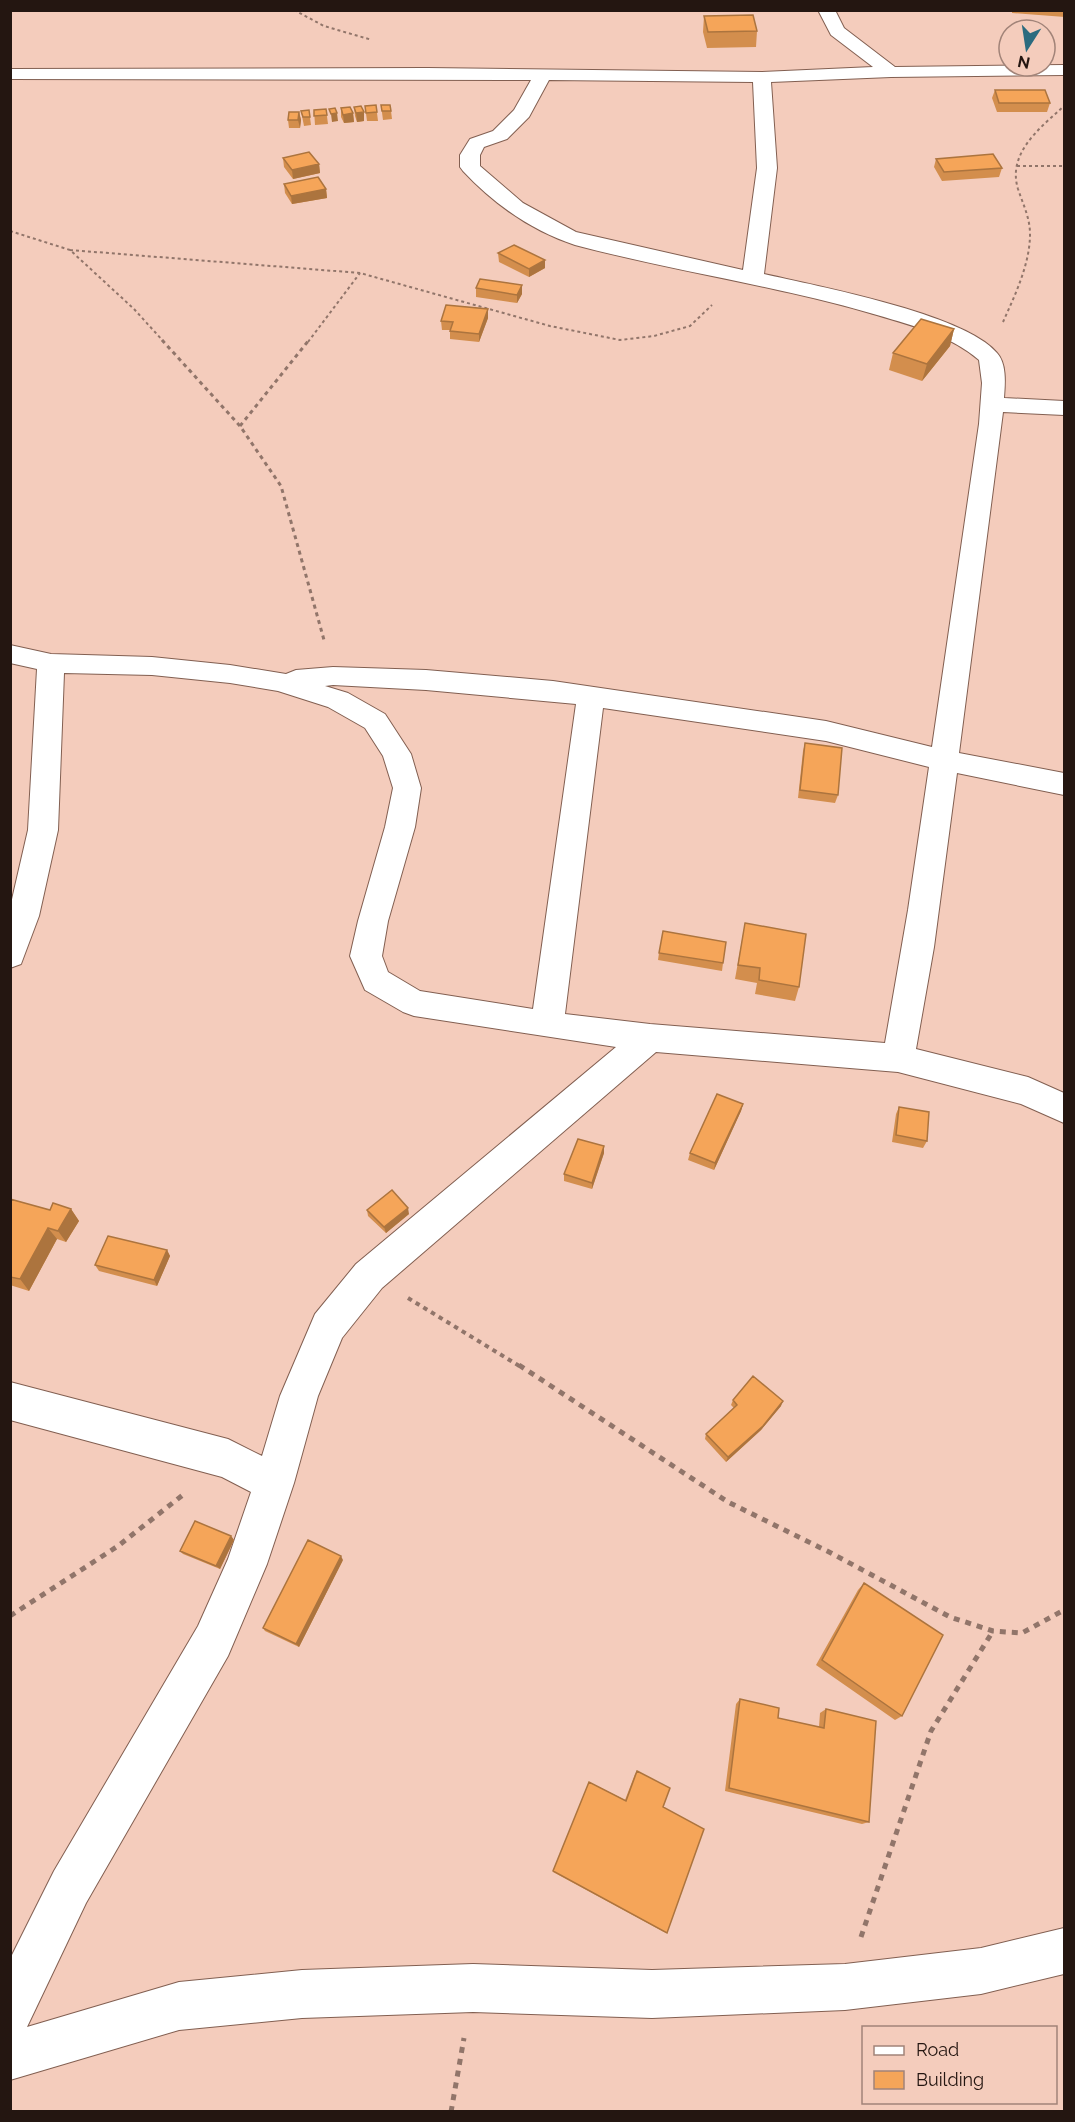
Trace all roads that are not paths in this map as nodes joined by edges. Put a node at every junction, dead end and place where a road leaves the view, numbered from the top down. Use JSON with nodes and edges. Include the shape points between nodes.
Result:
{"nodes":[{"id":1,"x":826,"y":10,"type":"edge"},
{"id":2,"x":1065,"y":70,"type":"edge"},
{"id":3,"x":891,"y":72,"type":"junction"},
{"id":4,"x":10,"y":74,"type":"edge"},
{"id":5,"x":543,"y":74,"type":"junction"},
{"id":6,"x":762,"y":77,"type":"junction"},
{"id":7,"x":747,"y":277,"type":"junction"},
{"id":8,"x":992,"y":404,"type":"junction"},
{"id":9,"x":1065,"y":408,"type":"edge"},
{"id":10,"x":10,"y":654,"type":"edge"},
{"id":11,"x":51,"y":663,"type":"junction"},
{"id":12,"x":279,"y":682,"type":"junction"},
{"id":13,"x":591,"y":697,"type":"junction"},
{"id":14,"x":944,"y":760,"type":"junction"},
{"id":15,"x":1065,"y":784,"type":"edge"},
{"id":16,"x":10,"y":955,"type":"edge"},
{"id":17,"x":547,"y":1025,"type":"junction"},
{"id":18,"x":650,"y":1038,"type":"junction"},
{"id":19,"x":898,"y":1058,"type":"junction"},
{"id":20,"x":1065,"y":1109,"type":"edge"},
{"id":21,"x":10,"y":1401,"type":"edge"},
{"id":22,"x":274,"y":1483,"type":"junction"},
{"id":23,"x":1065,"y":1951,"type":"edge"},
{"id":24,"x":10,"y":2011,"type":"edge"},
{"id":25,"x":10,"y":2056,"type":"edge"}],
"edges":[{"from":1,"to":3,"type":"street","via":[[837,31]]},
{"from":2,"to":3,"type":"street"},
{"from":3,"to":6,"type":"street"},
{"from":4,"to":5,"type":"street"},
{"from":5,"to":6,"type":"street"},
{"from":5,"to":7,"type":"street","via":[[522,113],[500,135],[477,144],[470,155],[470,167],[485,184],[570,236]]},
{"from":6,"to":7,"type":"street","via":[[767,168]]},
{"from":7,"to":8,"type":"street","via":[[900,314],[955,334],[988,355],[992,367]]},
{"from":8,"to":9,"type":"street"},
{"from":8,"to":14,"type":"street"},
{"from":10,"to":11,"type":"street"},
{"from":11,"to":12,"type":"street","via":[[152,666]]},
{"from":11,"to":16,"type":"street","via":[[43,830],[24,916]]},
{"from":12,"to":13,"type":"street","via":[[333,676],[438,681]]},
{"from":12,"to":17,"type":"street","via":[[338,700],[375,721],[397,754],[407,788],[366,956],[376,981],[414,1003]]},
{"from":13,"to":14,"type":"street","via":[[826,731]]},
{"from":13,"to":17,"type":"street"},
{"from":14,"to":15,"type":"street"},
{"from":14,"to":19,"type":"street","via":[[933,858]]},
{"from":17,"to":18,"type":"street"},
{"from":18,"to":19,"type":"street"},
{"from":18,"to":22,"type":"street","via":[[369,1276],[328,1326],[299,1396]]},
{"from":19,"to":20,"type":"street","via":[[1028,1091]]},
{"from":21,"to":22,"type":"street","via":[[228,1459]]},
{"from":22,"to":24,"type":"street","via":[[247,1563],[213,1641],[70,1887]]},
{"from":23,"to":25,"type":"street","via":[[981,1971],[845,1987],[652,1994],[472,1988],[302,1994],[179,2006]]}]}
